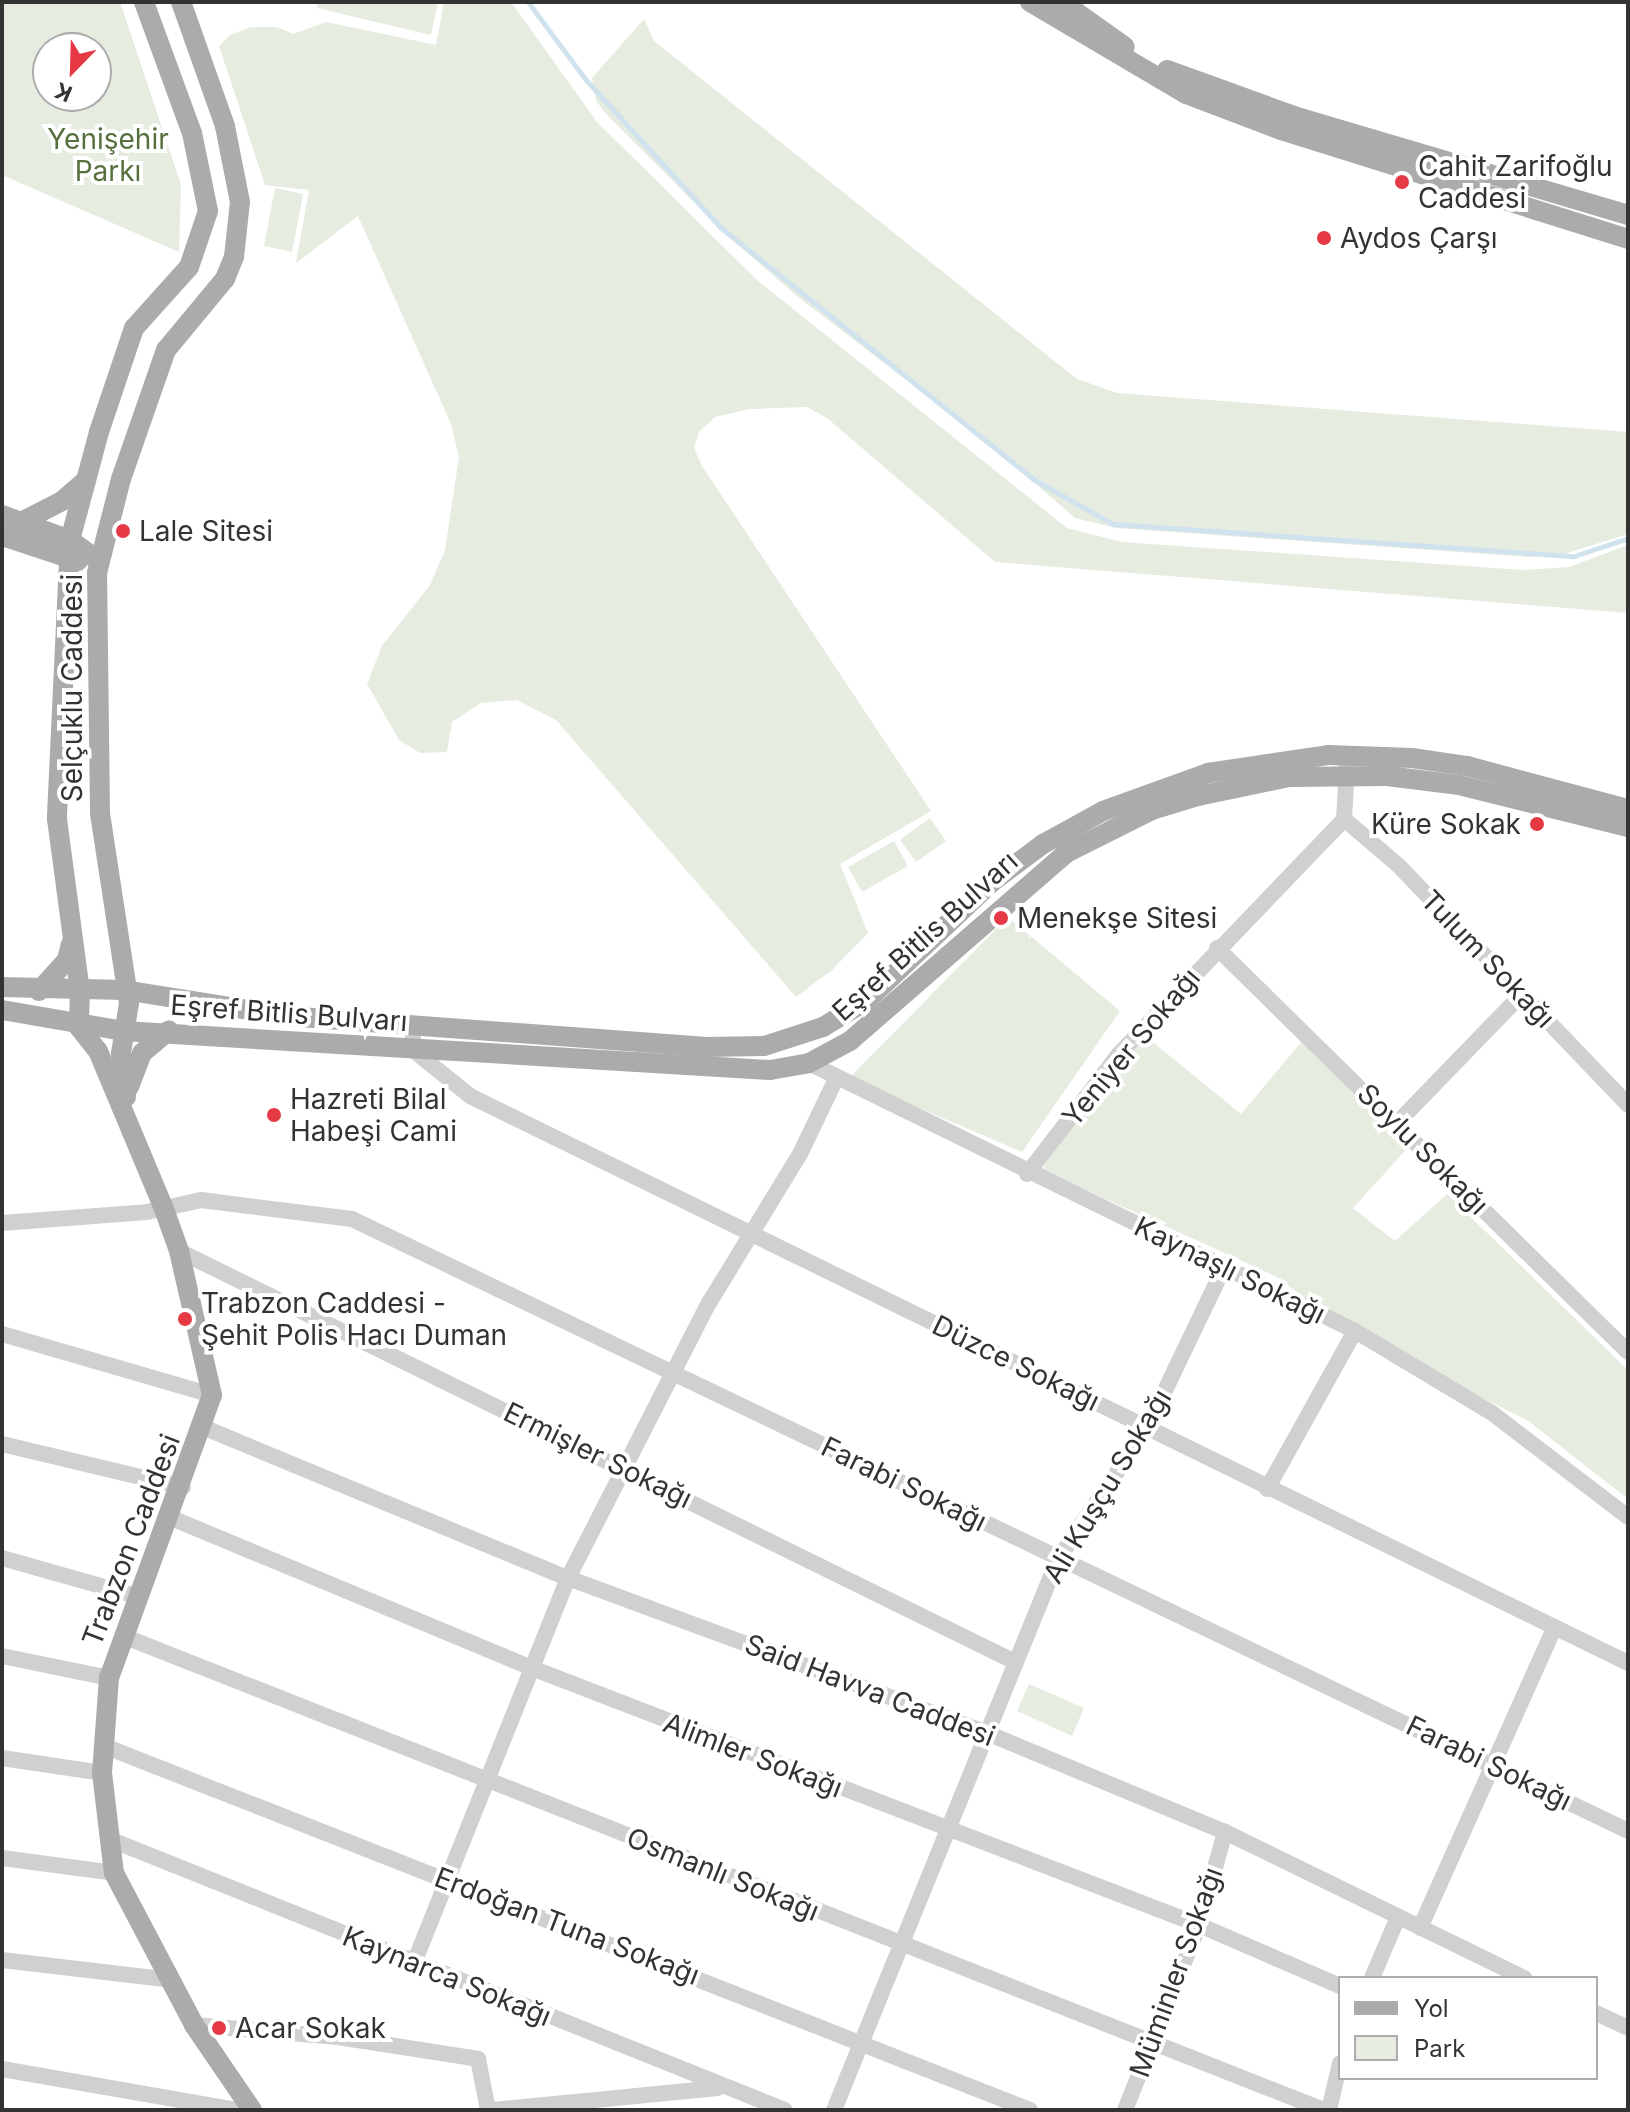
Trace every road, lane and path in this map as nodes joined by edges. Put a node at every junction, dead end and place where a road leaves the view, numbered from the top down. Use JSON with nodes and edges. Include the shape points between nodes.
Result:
{"nodes":[{"id":1,"x":144,"y":2,"type":"edge"},
{"id":2,"x":181,"y":2,"type":"edge"},
{"id":3,"x":1030,"y":2,"type":"edge"},
{"id":4,"x":1062,"y":2,"type":"edge"},
{"id":5,"x":1628,"y":215,"type":"edge"},
{"id":6,"x":1628,"y":239,"type":"edge"},
{"id":7,"x":86,"y":480,"type":"junction"},
{"id":8,"x":12,"y":519,"type":"edge"},
{"id":9,"x":2,"y":536,"type":"edge"},
{"id":10,"x":68,"y":551,"type":"junction"},
{"id":11,"x":99,"y":561,"type":"junction"},
{"id":12,"x":1347,"y":765,"type":"junction"},
{"id":13,"x":1628,"y":809,"type":"edge"},
{"id":14,"x":1344,"y":819,"type":"junction"},
{"id":15,"x":1628,"y":827,"type":"edge"},
{"id":16,"x":72,"y":940,"type":"junction"},
{"id":17,"x":1217,"y":948,"type":"junction"},
{"id":18,"x":2,"y":987,"type":"edge"},
{"id":19,"x":124,"y":990,"type":"junction"},
{"id":20,"x":39,"y":991,"type":"junction"},
{"id":21,"x":80,"y":991,"type":"junction"},
{"id":22,"x":1522,"y":994,"type":"junction"},
{"id":23,"x":2,"y":1010,"type":"edge"},
{"id":24,"x":413,"y":1025,"type":"junction"},
{"id":25,"x":79,"y":1027,"type":"junction"},
{"id":26,"x":169,"y":1030,"type":"junction"},
{"id":27,"x":123,"y":1031,"type":"junction"},
{"id":28,"x":413,"y":1050,"type":"junction"},
{"id":29,"x":809,"y":1063,"type":"junction"},
{"id":30,"x":836,"y":1079,"type":"junction"},
{"id":31,"x":1628,"y":1105,"type":"edge"},
{"id":32,"x":1397,"y":1123,"type":"junction"},
{"id":33,"x":131,"y":1126,"type":"junction"},
{"id":34,"x":1027,"y":1174,"type":"junction"},
{"id":35,"x":164,"y":1209,"type":"junction"},
{"id":36,"x":2,"y":1223,"type":"edge"},
{"id":37,"x":752,"y":1238,"type":"junction"},
{"id":38,"x":179,"y":1251,"type":"junction"},
{"id":39,"x":1225,"y":1265,"type":"junction"},
{"id":40,"x":1355,"y":1331,"type":"junction"},
{"id":41,"x":2,"y":1334,"type":"edge"},
{"id":42,"x":1628,"y":1352,"type":"edge"},
{"id":43,"x":672,"y":1372,"type":"junction"},
{"id":44,"x":212,"y":1395,"type":"junction"},
{"id":45,"x":205,"y":1428,"type":"junction"},
{"id":46,"x":1147,"y":1428,"type":"junction"},
{"id":47,"x":2,"y":1444,"type":"edge"},
{"id":48,"x":623,"y":1467,"type":"junction"},
{"id":49,"x":183,"y":1487,"type":"junction"},
{"id":50,"x":1267,"y":1489,"type":"junction"},
{"id":51,"x":169,"y":1517,"type":"junction"},
{"id":52,"x":1628,"y":1517,"type":"edge"},
{"id":53,"x":2,"y":1558,"type":"edge"},
{"id":54,"x":1058,"y":1559,"type":"junction"},
{"id":55,"x":568,"y":1578,"type":"junction"},
{"id":56,"x":136,"y":1596,"type":"junction"},
{"id":57,"x":1553,"y":1630,"type":"junction"},
{"id":58,"x":123,"y":1636,"type":"junction"},
{"id":59,"x":2,"y":1656,"type":"edge"},
{"id":60,"x":1015,"y":1662,"type":"junction"},
{"id":61,"x":1628,"y":1663,"type":"edge"},
{"id":62,"x":529,"y":1667,"type":"junction"},
{"id":63,"x":109,"y":1678,"type":"junction"},
{"id":64,"x":987,"y":1733,"type":"junction"},
{"id":65,"x":104,"y":1746,"type":"junction"},
{"id":66,"x":2,"y":1758,"type":"edge"},
{"id":67,"x":1492,"y":1764,"type":"junction"},
{"id":68,"x":102,"y":1773,"type":"junction"},
{"id":69,"x":489,"y":1781,"type":"junction"},
{"id":70,"x":947,"y":1830,"type":"junction"},
{"id":71,"x":1628,"y":1831,"type":"edge"},
{"id":72,"x":1225,"y":1832,"type":"junction"},
{"id":73,"x":109,"y":1839,"type":"junction"},
{"id":74,"x":2,"y":1858,"type":"edge"},
{"id":75,"x":114,"y":1873,"type":"junction"},
{"id":76,"x":449,"y":1880,"type":"junction"},
{"id":77,"x":1398,"y":1917,"type":"junction"},
{"id":78,"x":1199,"y":1925,"type":"junction"},
{"id":79,"x":1420,"y":1928,"type":"junction"},
{"id":80,"x":899,"y":1944,"type":"junction"},
{"id":81,"x":2,"y":1960,"type":"edge"},
{"id":82,"x":414,"y":1963,"type":"junction"},
{"id":83,"x":1373,"y":1976,"type":"edge"},
{"id":84,"x":1520,"y":1976,"type":"edge"},
{"id":85,"x":171,"y":1980,"type":"junction"},
{"id":86,"x":1338,"y":1985,"type":"edge"},
{"id":87,"x":1598,"y":2014,"type":"edge"},
{"id":88,"x":194,"y":2025,"type":"junction"},
{"id":89,"x":1628,"y":2028,"type":"edge"},
{"id":90,"x":862,"y":2041,"type":"junction"},
{"id":91,"x":1153,"y":2041,"type":"junction"},
{"id":92,"x":2,"y":2069,"type":"edge"},
{"id":93,"x":1338,"y":2070,"type":"edge"},
{"id":94,"x":723,"y":2088,"type":"junction"},
{"id":95,"x":237,"y":2110,"type":"edge"},
{"id":96,"x":252,"y":2110,"type":"edge"},
{"id":97,"x":490,"y":2110,"type":"edge"},
{"id":98,"x":785,"y":2110,"type":"edge"},
{"id":99,"x":834,"y":2110,"type":"edge"},
{"id":100,"x":1030,"y":2110,"type":"edge"},
{"id":101,"x":1125,"y":2110,"type":"edge"},
{"id":102,"x":1326,"y":2110,"type":"edge"}],
"edges":[{"from":1,"to":7,"type":"main road","name":"Selçuklu Caddesi","via":[[192,133],[208,211],[189,267],[134,328]]},
{"from":2,"to":11,"type":"main road","name":"Selçuklu Caddesi","via":[[225,126],[240,202],[234,257],[213,300],[166,350]]},
{"from":3,"to":6,"type":"main road","via":[[1186,94],[1281,130]]},
{"from":4,"to":5,"type":"main road","via":[[1120,44],[1180,77]]},
{"from":7,"to":8,"type":"main road","via":[[62,501]]},
{"from":7,"to":10,"type":"main road","name":"Selçuklu Caddesi"},
{"from":8,"to":10,"type":"main road"},
{"from":9,"to":10,"type":"main road"},
{"from":10,"to":11,"type":"main road"},
{"from":10,"to":16,"type":"main road","name":"Selçuklu Caddesi","via":[[57,819]]},
{"from":11,"to":19,"type":"main road","name":"Selçuklu Caddesi","via":[[100,813]]},
{"from":12,"to":13,"type":"main road","name":"Eşref Bitlis Bulvarı","via":[[1467,766]]},
{"from":12,"to":14,"type":"street"},
{"from":12,"to":15,"type":"main road","name":"Eşref Bitlis Bulvarı","via":[[1459,785]]},
{"from":12,"to":24,"type":"main road","name":"Eşref Bitlis Bulvarı","via":[[1208,773],[1103,811],[1043,844],[992,882],[866,1001],[786,1042],[704,1047]]},
{"from":12,"to":29,"type":"main road","name":"Eşref Bitlis Bulvarı","via":[[1235,787],[1152,810],[1104,832],[1043,868],[882,1017]]},
{"from":14,"to":17,"type":"street","name":"Yeniyer Sokağı"},
{"from":14,"to":22,"type":"street","name":"Tulum Sokağı","via":[[1399,866]]},
{"from":16,"to":20,"type":"main road","via":[[67,960]]},
{"from":16,"to":21,"type":"main road","name":"Selçuklu Caddesi"},
{"from":17,"to":32,"type":"street","name":"Soylu Sokağı"},
{"from":17,"to":34,"type":"street","name":"Yeniyer Sokağı","via":[[1119,1054]]},
{"from":18,"to":20,"type":"main road","name":"Eşref Bitlis Bulvarı"},
{"from":19,"to":21,"type":"main road","name":"Eşref Bitlis Bulvarı"},
{"from":19,"to":24,"type":"main road","name":"Eşref Bitlis Bulvarı","via":[[286,1016]]},
{"from":19,"to":27,"type":"main road","name":"Selçuklu Caddesi","via":[[129,1015]]},
{"from":20,"to":21,"type":"main road","name":"Eşref Bitlis Bulvarı"},
{"from":21,"to":25,"type":"main road","name":"Selçuklu Caddesi"},
{"from":22,"to":31,"type":"street","name":"Tulum Sokağı"},
{"from":22,"to":32,"type":"street"},
{"from":23,"to":25,"type":"main road","name":"Eşref Bitlis Bulvarı"},
{"from":24,"to":28,"type":"street"},
{"from":25,"to":27,"type":"main road","name":"Eşref Bitlis Bulvarı"},
{"from":25,"to":33,"type":"main road","name":"Trabzon Caddesi","via":[[98,1051]]},
{"from":26,"to":27,"type":"main road","name":"Eşref Bitlis Bulvarı"},
{"from":26,"to":28,"type":"main road","name":"Eşref Bitlis Bulvarı"},
{"from":26,"to":33,"type":"main road","via":[[142,1053],[131,1071]]},
{"from":27,"to":33,"type":"main road","name":"Selçuklu Caddesi"},
{"from":28,"to":29,"type":"main road","name":"Eşref Bitlis Bulvarı","via":[[770,1070]]},
{"from":28,"to":37,"type":"street","name":"Düzce Sokağı","via":[[470,1096]]},
{"from":29,"to":30,"type":"street","name":"Kaynaşlı Sokağı"},
{"from":30,"to":34,"type":"street","name":"Kaynaşlı Sokağı"},
{"from":30,"to":37,"type":"street"},
{"from":32,"to":42,"type":"street","name":"Soylu Sokağı"},
{"from":33,"to":35,"type":"main road","name":"Trabzon Caddesi"},
{"from":34,"to":39,"type":"street","name":"Kaynaşlı Sokağı"},
{"from":35,"to":36,"type":"street","name":"Farabi Sokağı"},
{"from":35,"to":38,"type":"main road","name":"Trabzon Caddesi"},
{"from":35,"to":43,"type":"street","name":"Farabi Sokağı","via":[[201,1200],[352,1219]]},
{"from":37,"to":43,"type":"street"},
{"from":37,"to":46,"type":"street","name":"Düzce Sokağı"},
{"from":38,"to":44,"type":"main road","name":"Trabzon Caddesi"},
{"from":38,"to":48,"type":"street","name":"Ermişler Sokağı"},
{"from":39,"to":40,"type":"street","name":"Kaynaşlı Sokağı"},
{"from":39,"to":46,"type":"street","name":"Ali Kuşçu Sokağı"},
{"from":40,"to":50,"type":"street"},
{"from":40,"to":52,"type":"street","name":"Kaynaşlı Sokağı","via":[[1492,1413]]},
{"from":41,"to":44,"type":"street"},
{"from":43,"to":48,"type":"street"},
{"from":43,"to":54,"type":"street","name":"Farabi Sokağı"},
{"from":44,"to":45,"type":"main road","name":"Trabzon Caddesi"},
{"from":45,"to":49,"type":"main road","name":"Trabzon Caddesi"},
{"from":45,"to":55,"type":"street","name":"Said Havva Caddesi"},
{"from":46,"to":50,"type":"street","name":"Düzce Sokağı"},
{"from":46,"to":54,"type":"street","name":"Ali Kuşçu Sokağı"},
{"from":47,"to":49,"type":"street"},
{"from":48,"to":55,"type":"street"},
{"from":48,"to":60,"type":"street","name":"Ermişler Sokağı"},
{"from":49,"to":51,"type":"main road","name":"Trabzon Caddesi"},
{"from":50,"to":57,"type":"street","name":"Düzce Sokağı"},
{"from":51,"to":56,"type":"main road","name":"Trabzon Caddesi"},
{"from":51,"to":62,"type":"street","name":"Alimler Sokağı"},
{"from":53,"to":56,"type":"street"},
{"from":54,"to":60,"type":"street","name":"Ali Kuşçu Sokağı"},
{"from":54,"to":67,"type":"street","name":"Farabi Sokağı"},
{"from":55,"to":62,"type":"street"},
{"from":55,"to":64,"type":"street","name":"Said Havva Caddesi"},
{"from":56,"to":58,"type":"main road","name":"Trabzon Caddesi"},
{"from":57,"to":61,"type":"street","name":"Düzce Sokağı"},
{"from":57,"to":67,"type":"street"},
{"from":58,"to":63,"type":"main road","name":"Trabzon Caddesi"},
{"from":58,"to":69,"type":"street","name":"Osmanlı Sokağı"},
{"from":59,"to":63,"type":"street"},
{"from":60,"to":64,"type":"street","name":"Ali Kuşçu Sokağı"},
{"from":62,"to":69,"type":"street"},
{"from":62,"to":70,"type":"street","name":"Alimler Sokağı"},
{"from":63,"to":65,"type":"main road","name":"Trabzon Caddesi"},
{"from":64,"to":70,"type":"street","name":"Ali Kuşçu Sokağı"},
{"from":64,"to":72,"type":"street","name":"Said Havva Caddesi"},
{"from":65,"to":68,"type":"main road","name":"Trabzon Caddesi"},
{"from":65,"to":76,"type":"street","name":"Erdoğan Tuna Sokağı"},
{"from":66,"to":68,"type":"street"},
{"from":67,"to":71,"type":"street","name":"Farabi Sokağı"},
{"from":67,"to":79,"type":"street"},
{"from":68,"to":73,"type":"main road","name":"Trabzon Caddesi"},
{"from":69,"to":76,"type":"street"},
{"from":69,"to":80,"type":"street","name":"Osmanlı Sokağı"},
{"from":70,"to":78,"type":"street","name":"Alimler Sokağı"},
{"from":70,"to":80,"type":"street","name":"Ali Kuşçu Sokağı"},
{"from":72,"to":77,"type":"street","name":"Said Havva Caddesi"},
{"from":72,"to":78,"type":"street","name":"Müminler Sokağı"},
{"from":73,"to":75,"type":"main road","name":"Trabzon Caddesi"},
{"from":73,"to":82,"type":"street","name":"Kaynarca Sokağı"},
{"from":74,"to":75,"type":"street"},
{"from":75,"to":85,"type":"main road","name":"Trabzon Caddesi"},
{"from":76,"to":82,"type":"street"},
{"from":76,"to":90,"type":"street","name":"Erdoğan Tuna Sokağı"},
{"from":77,"to":79,"type":"street","name":"Said Havva Caddesi"},
{"from":77,"to":83,"type":"street"},
{"from":78,"to":86,"type":"street","name":"Alimler Sokağı"},
{"from":78,"to":91,"type":"street","name":"Müminler Sokağı"},
{"from":79,"to":84,"type":"street","name":"Said Havva Caddesi"},
{"from":80,"to":90,"type":"street","name":"Ali Kuşçu Sokağı"},
{"from":80,"to":91,"type":"street","name":"Osmanlı Sokağı"},
{"from":81,"to":85,"type":"street"},
{"from":82,"to":94,"type":"street","name":"Kaynarca Sokağı"},
{"from":85,"to":88,"type":"main road","name":"Trabzon Caddesi"},
{"from":87,"to":89,"type":"street"},
{"from":88,"to":96,"type":"main road","name":"Trabzon Caddesi"},
{"from":88,"to":97,"type":"street","via":[[338,2037],[478,2059]]},
{"from":90,"to":99,"type":"street","name":"Ali Kuşçu Sokağı"},
{"from":90,"to":100,"type":"street","name":"Erdoğan Tuna Sokağı"},
{"from":91,"to":101,"type":"street","name":"Müminler Sokağı"},
{"from":91,"to":102,"type":"street","name":"Osmanlı Sokağı"},
{"from":92,"to":95,"type":"street"},
{"from":93,"to":102,"type":"street"},
{"from":94,"to":97,"type":"street"},
{"from":94,"to":98,"type":"street","name":"Kaynarca Sokağı"}]}
